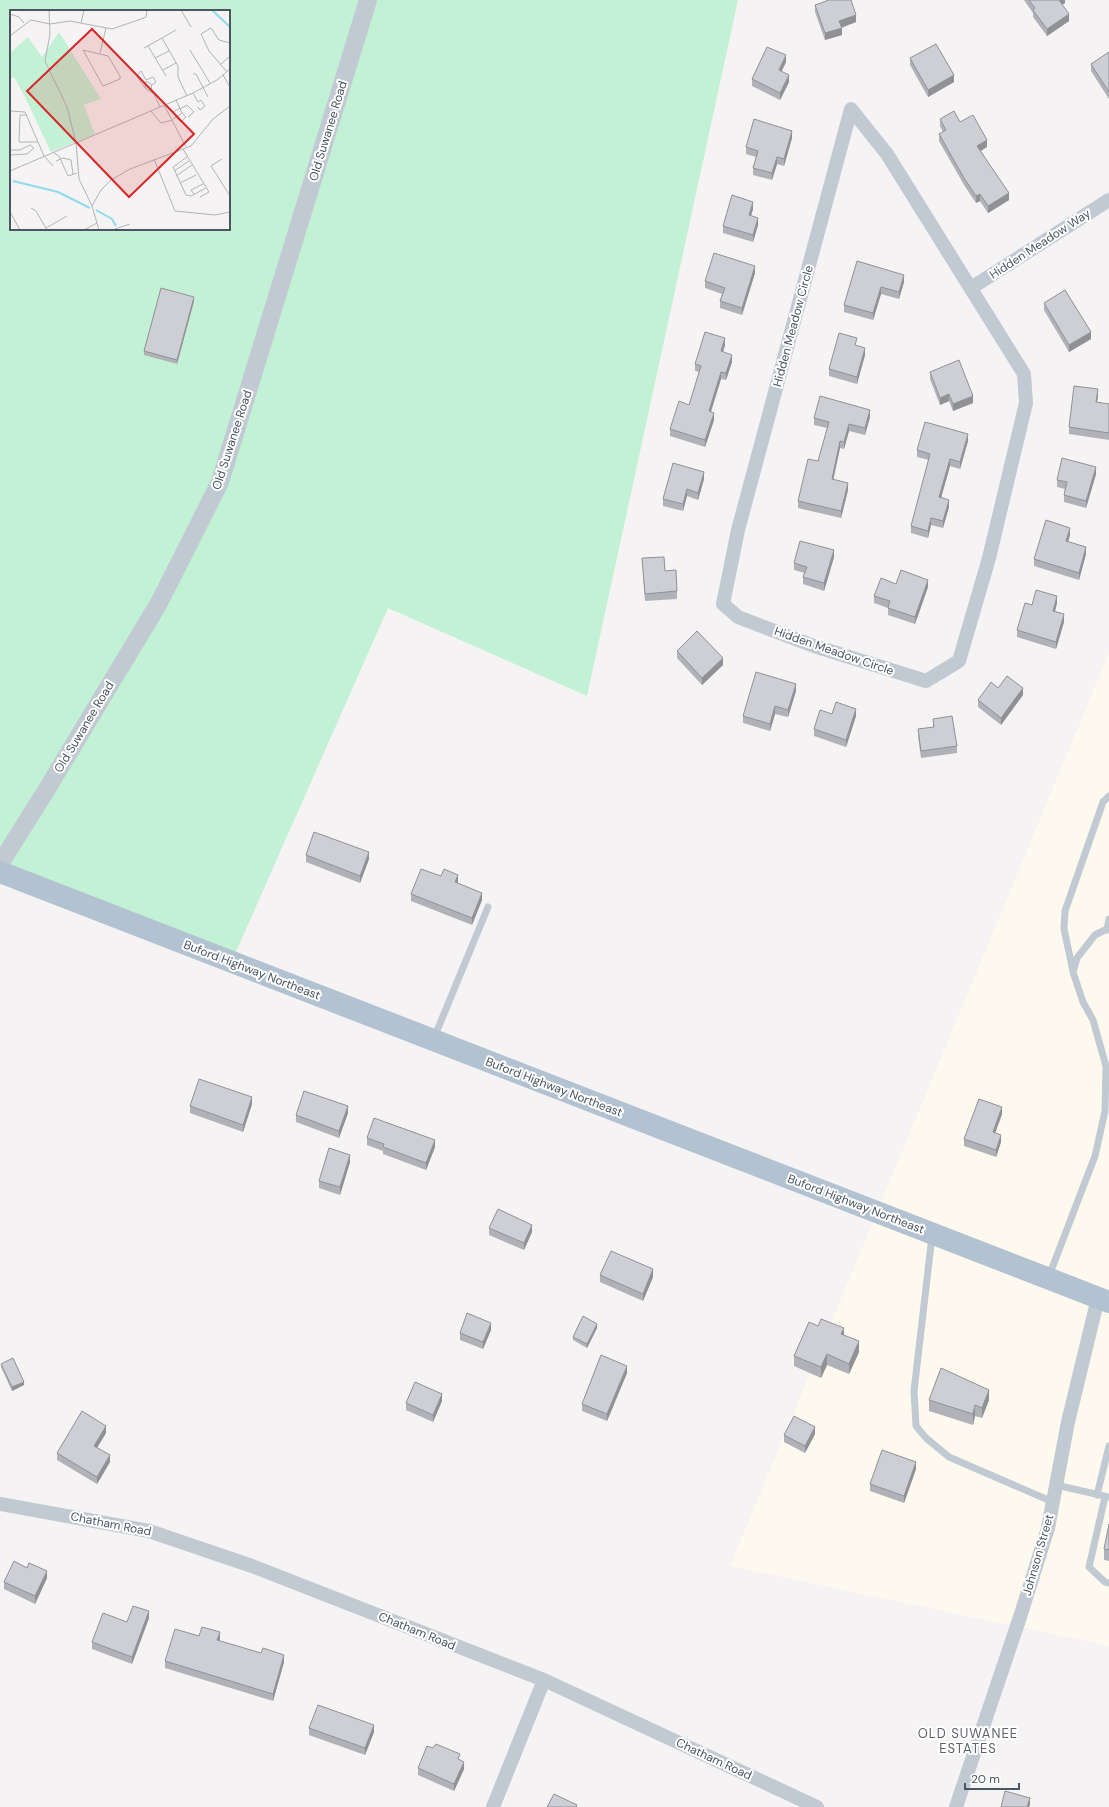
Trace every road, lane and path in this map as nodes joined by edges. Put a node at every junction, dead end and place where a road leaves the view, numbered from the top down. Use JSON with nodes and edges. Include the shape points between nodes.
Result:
{"nodes":[{"id":1,"x":368,"y":0,"type":"edge"},
{"id":2,"x":1109,"y":200,"type":"edge"},
{"id":3,"x":971,"y":288,"type":"junction"},
{"id":4,"x":1109,"y":796,"type":"edge"},
{"id":5,"x":0,"y":864,"type":"edge"},
{"id":6,"x":0,"y":872,"type":"edge"},
{"id":7,"x":488,"y":907,"type":"dead end"},
{"id":8,"x":1109,"y":919,"type":"edge"},
{"id":9,"x":1108,"y":929,"type":"edge"},
{"id":10,"x":1073,"y":972,"type":"junction"},
{"id":11,"x":433,"y":1040,"type":"junction"},
{"id":12,"x":1108,"y":1063,"type":"edge"},
{"id":13,"x":933,"y":1234,"type":"junction"},
{"id":14,"x":1049,"y":1278,"type":"junction"},
{"id":15,"x":1104,"y":1300,"type":"edge"},
{"id":16,"x":1109,"y":1446,"type":"edge"},
{"id":17,"x":1056,"y":1485,"type":"junction"},
{"id":18,"x":1104,"y":1496,"type":"edge"},
{"id":19,"x":1053,"y":1502,"type":"junction"},
{"id":20,"x":0,"y":1504,"type":"edge"},
{"id":21,"x":1109,"y":1583,"type":"edge"},
{"id":22,"x":544,"y":1680,"type":"junction"},
{"id":23,"x":493,"y":1807,"type":"edge"},
{"id":24,"x":817,"y":1807,"type":"edge"},
{"id":25,"x":956,"y":1807,"type":"edge"}],
"edges":[{"from":1,"to":5,"type":"street","name":"Old Suwanee Road","via":[[220,482],[159,603]]},
{"from":2,"to":3,"type":"street","name":"Hidden Meadow Way"},
{"from":3,"to":3,"type":"street","name":"Hidden Meadow Circle","via":[[1024,374],[1026,403],[989,558],[959,661],[926,681],[814,646],[738,617],[723,604],[738,530],[851,109],[887,154]]},
{"from":4,"to":10,"type":"lane","via":[[1103,802],[1065,911],[1064,929]]},
{"from":6,"to":11,"type":"main road","name":"Buford Highway Northeast"},
{"from":7,"to":11,"type":"lane"},
{"from":8,"to":9,"type":"lane"},
{"from":9,"to":10,"type":"lane","via":[[1095,935],[1077,958]]},
{"from":10,"to":12,"type":"lane"},
{"from":11,"to":13,"type":"main road","name":"Buford Highway Northeast"},
{"from":12,"to":14,"type":"lane","via":[[1105,1111],[1095,1156]]},
{"from":13,"to":14,"type":"main road","name":"Buford Highway Northeast"},
{"from":13,"to":19,"type":"lane","via":[[914,1391],[916,1426],[948,1457]]},
{"from":14,"to":15,"type":"main road","name":"Buford Highway Northeast"},
{"from":15,"to":17,"type":"street","name":"Johnson Street","via":[[1068,1422]]},
{"from":16,"to":18,"type":"lane"},
{"from":17,"to":18,"type":"lane"},
{"from":17,"to":19,"type":"street","name":"Johnson Street"},
{"from":18,"to":21,"type":"lane","via":[[1090,1567]]},
{"from":19,"to":25,"type":"street","name":"Johnson Street","via":[[1048,1528],[1020,1617]]},
{"from":20,"to":22,"type":"street","name":"Chatham Road","via":[[149,1531],[252,1566]]},
{"from":22,"to":23,"type":"street"},
{"from":22,"to":24,"type":"street","name":"Chatham Road"}]}
